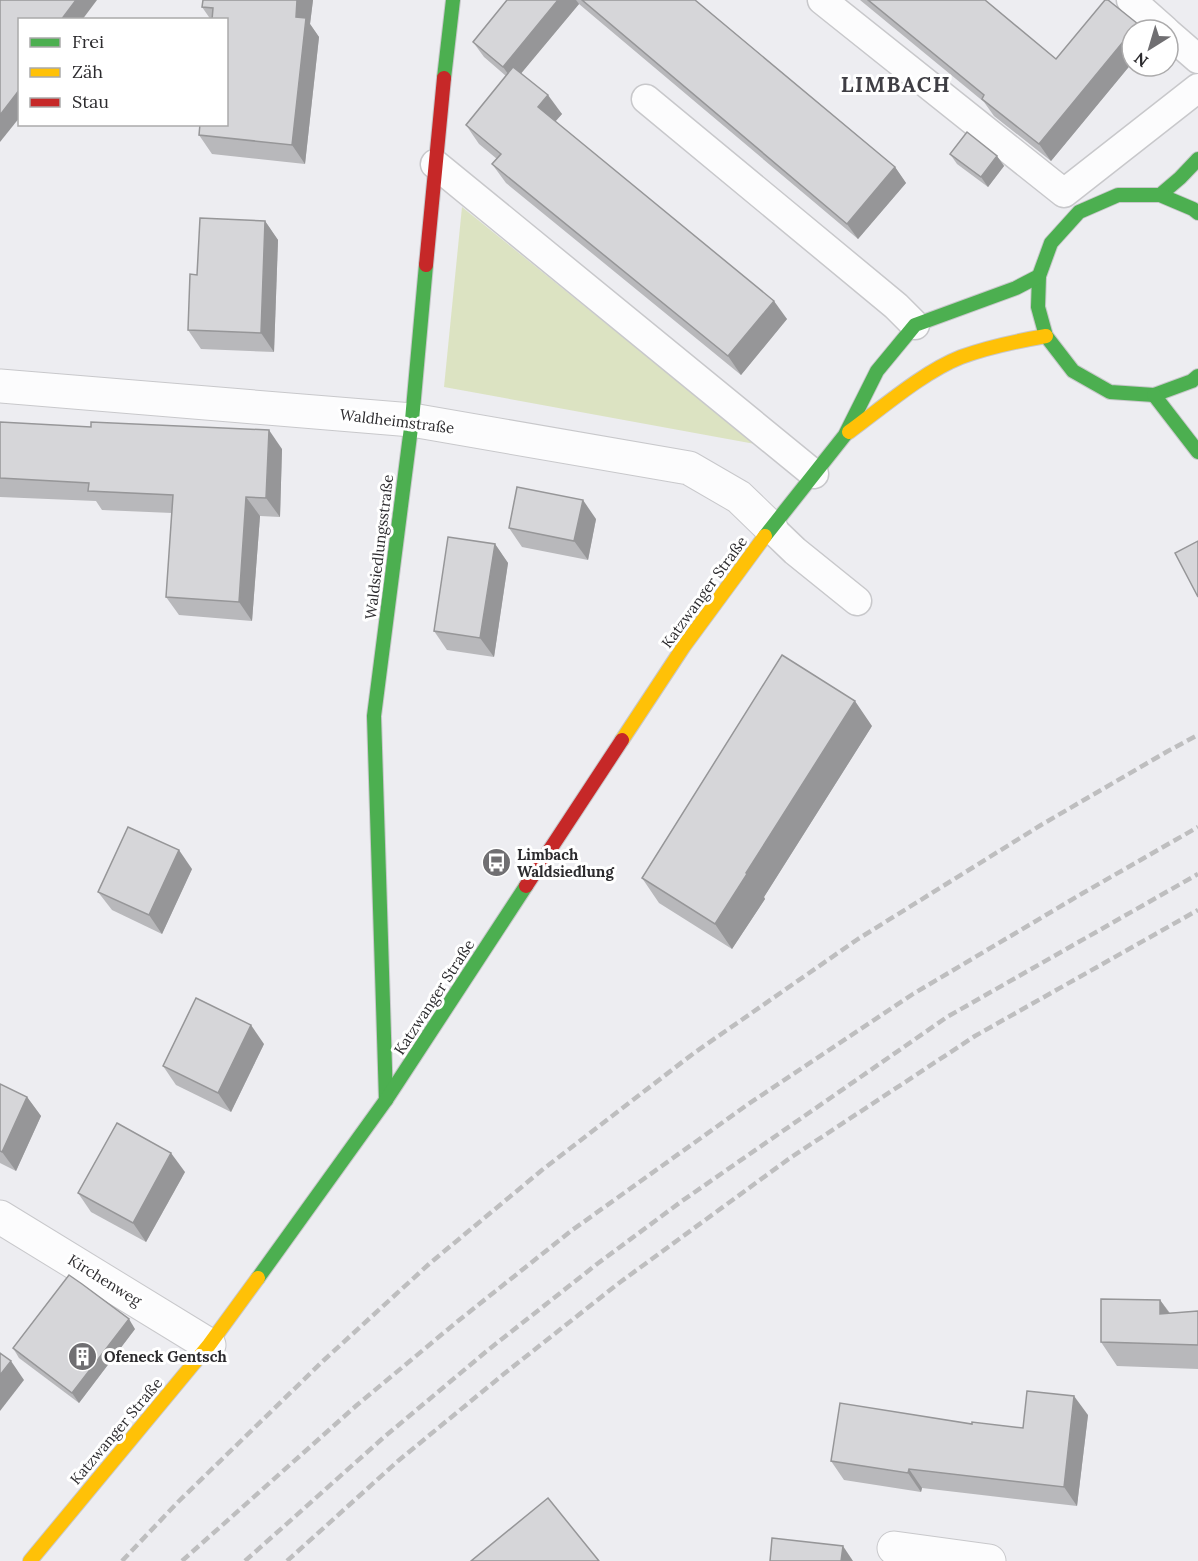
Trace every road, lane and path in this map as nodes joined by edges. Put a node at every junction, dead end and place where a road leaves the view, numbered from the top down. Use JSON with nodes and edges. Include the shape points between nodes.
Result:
{"nodes":[{"id":1,"x":453,"y":0,"type":"edge"},
{"id":2,"x":822,"y":0,"type":"edge"},
{"id":3,"x":1131,"y":0,"type":"edge"},
{"id":4,"x":1151,"y":18,"type":"edge"},
{"id":5,"x":1180,"y":43,"type":"edge"},
{"id":6,"x":1198,"y":59,"type":"edge"},
{"id":7,"x":1198,"y":88,"type":"edge"},
{"id":8,"x":646,"y":99,"type":"dead end"},
{"id":9,"x":1198,"y":159,"type":"edge"},
{"id":10,"x":435,"y":164,"type":"junction"},
{"id":11,"x":1160,"y":195,"type":"junction"},
{"id":12,"x":1198,"y":213,"type":"edge"},
{"id":13,"x":1039,"y":276,"type":"junction"},
{"id":14,"x":915,"y":325,"type":"junction"},
{"id":15,"x":1046,"y":336,"type":"junction"},
{"id":16,"x":1198,"y":376,"type":"edge"},
{"id":17,"x":0,"y":386,"type":"edge"},
{"id":18,"x":1154,"y":395,"type":"junction"},
{"id":19,"x":412,"y":420,"type":"junction"},
{"id":20,"x":845,"y":435,"type":"junction"},
{"id":21,"x":1198,"y":452,"type":"edge"},
{"id":22,"x":814,"y":474,"type":"junction"},
{"id":23,"x":771,"y":528,"type":"junction"},
{"id":24,"x":857,"y":601,"type":"dead end"},
{"id":25,"x":386,"y":1100,"type":"junction"},
{"id":26,"x":0,"y":1217,"type":"edge"},
{"id":27,"x":209,"y":1344,"type":"junction"},
{"id":28,"x":894,"y":1548,"type":"dead end"},
{"id":29,"x":30,"y":1561,"type":"edge"},
{"id":30,"x":988,"y":1561,"type":"edge"}],
"edges":[{"from":1,"to":10,"type":"main road","name":"Waldsiedlungsstraße"},
{"from":2,"to":7,"type":"lane","via":[[1064,193]]},
{"from":3,"to":4,"type":"lane"},
{"from":5,"to":6,"type":"lane"},
{"from":8,"to":14,"type":"lane"},
{"from":9,"to":11,"type":"main road"},
{"from":10,"to":19,"type":"main road","name":"Waldsiedlungsstraße"},
{"from":10,"to":22,"type":"lane"},
{"from":11,"to":12,"type":"main road"},
{"from":11,"to":13,"type":"main road","via":[[1118,195],[1079,212],[1051,243]]},
{"from":13,"to":14,"type":"main road"},
{"from":13,"to":15,"type":"main road","via":[[1038,307]]},
{"from":14,"to":20,"type":"main road","name":"Katzwanger Straße","via":[[877,371]]},
{"from":15,"to":18,"type":"main road","via":[[1073,371],[1110,392]]},
{"from":15,"to":20,"type":"main road","name":"Katzwanger Straße","via":[[1002,344],[959,358],[927,375]]},
{"from":16,"to":18,"type":"main road"},
{"from":17,"to":19,"type":"street","name":"Waldheimstraße"},
{"from":18,"to":21,"type":"main road"},
{"from":19,"to":23,"type":"street","name":"Waldheimstraße","via":[[688,468],[739,497]]},
{"from":19,"to":25,"type":"main road","name":"Waldsiedlungsstraße","via":[[374,716]]},
{"from":20,"to":22,"type":"main road","name":"Katzwanger Straße"},
{"from":22,"to":23,"type":"main road","name":"Katzwanger Straße"},
{"from":23,"to":24,"type":"lane"},
{"from":23,"to":25,"type":"main road","name":"Katzwanger Straße","via":[[684,646]]},
{"from":25,"to":27,"type":"main road","name":"Katzwanger Straße"},
{"from":26,"to":27,"type":"street","name":"Kirchenweg"},
{"from":27,"to":29,"type":"main road","name":"Katzwanger Straße"},
{"from":28,"to":30,"type":"street"}]}
